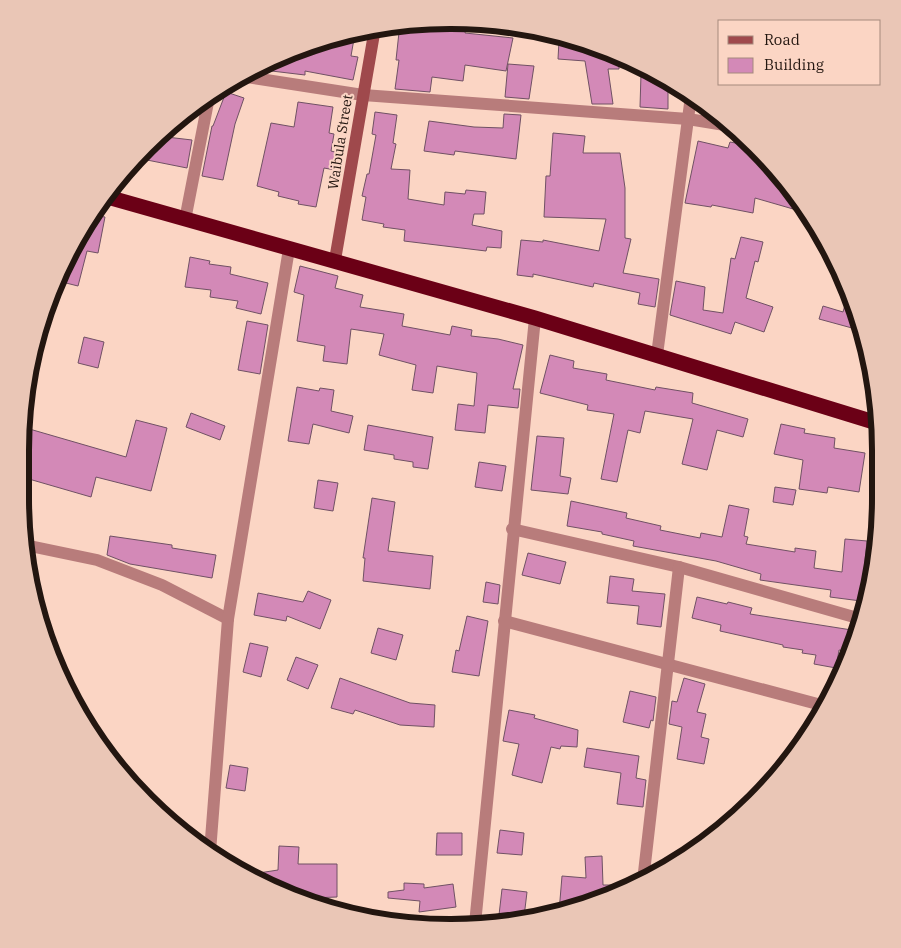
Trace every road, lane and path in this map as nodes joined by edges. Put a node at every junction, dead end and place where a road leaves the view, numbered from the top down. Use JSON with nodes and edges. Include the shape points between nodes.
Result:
{"nodes":[{"id":1,"x":374,"y":36,"type":"edge"},
{"id":2,"x":253,"y":78,"type":"edge"},
{"id":3,"x":363,"y":95,"type":"junction"},
{"id":4,"x":690,"y":104,"type":"edge"},
{"id":5,"x":207,"y":106,"type":"edge"},
{"id":6,"x":688,"y":119,"type":"junction"},
{"id":7,"x":717,"y":124,"type":"edge"},
{"id":8,"x":113,"y":199,"type":"edge"},
{"id":9,"x":185,"y":220,"type":"junction"},
{"id":10,"x":289,"y":249,"type":"junction"},
{"id":11,"x":335,"y":260,"type":"junction"},
{"id":12,"x":535,"y":318,"type":"junction"},
{"id":13,"x":656,"y":354,"type":"junction"},
{"id":14,"x":871,"y":420,"type":"edge"},
{"id":15,"x":512,"y":529,"type":"junction"},
{"id":16,"x":31,"y":545,"type":"edge"},
{"id":17,"x":679,"y":566,"type":"junction"},
{"id":18,"x":855,"y":617,"type":"edge"},
{"id":19,"x":228,"y":619,"type":"junction"},
{"id":20,"x":504,"y":621,"type":"junction"},
{"id":21,"x":667,"y":664,"type":"junction"},
{"id":22,"x":818,"y":704,"type":"edge"},
{"id":23,"x":211,"y":844,"type":"edge"},
{"id":24,"x":643,"y":873,"type":"edge"},
{"id":25,"x":476,"y":918,"type":"edge"}],
"edges":[{"from":1,"to":3,"type":"street","name":"Waibula Street"},
{"from":2,"to":3,"type":"street"},
{"from":3,"to":6,"type":"street"},
{"from":3,"to":11,"type":"street","name":"Waibula Street"},
{"from":4,"to":6,"type":"street"},
{"from":5,"to":9,"type":"street"},
{"from":6,"to":7,"type":"street"},
{"from":6,"to":13,"type":"street"},
{"from":8,"to":9,"type":"highway"},
{"from":9,"to":10,"type":"highway"},
{"from":10,"to":11,"type":"highway"},
{"from":10,"to":19,"type":"street"},
{"from":11,"to":12,"type":"highway"},
{"from":12,"to":13,"type":"highway"},
{"from":12,"to":15,"type":"street"},
{"from":13,"to":14,"type":"highway"},
{"from":15,"to":17,"type":"street"},
{"from":15,"to":20,"type":"street"},
{"from":16,"to":19,"type":"street","via":[[97,560],[162,585]]},
{"from":17,"to":18,"type":"street"},
{"from":17,"to":21,"type":"street"},
{"from":19,"to":23,"type":"street"},
{"from":20,"to":21,"type":"street"},
{"from":20,"to":25,"type":"street"},
{"from":21,"to":22,"type":"street"},
{"from":21,"to":24,"type":"street"}]}
